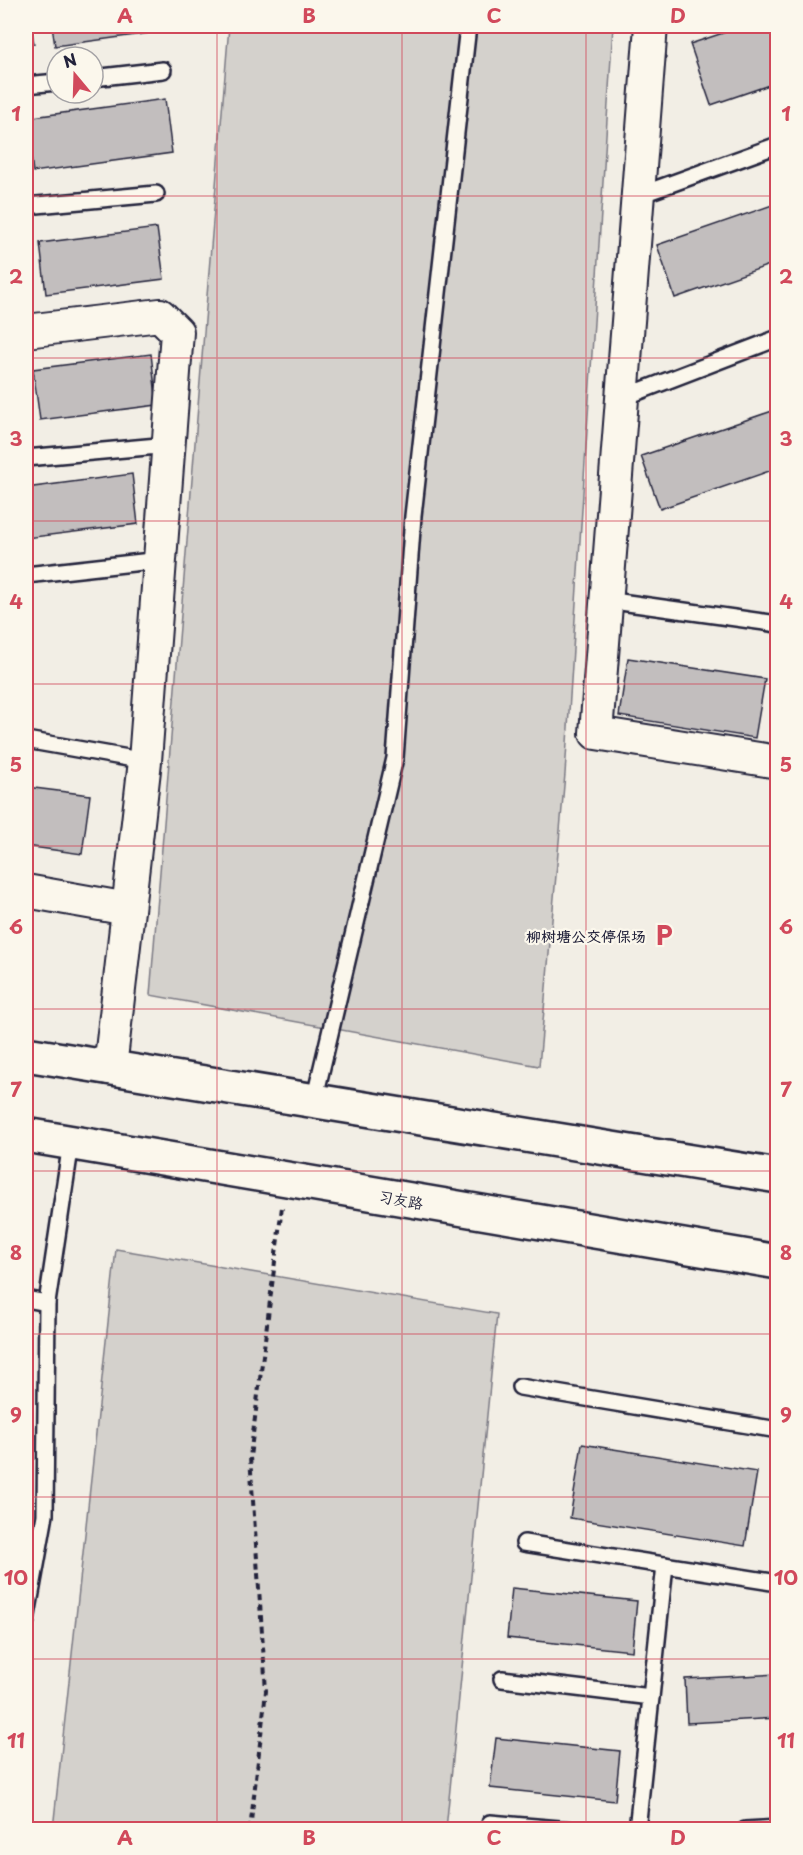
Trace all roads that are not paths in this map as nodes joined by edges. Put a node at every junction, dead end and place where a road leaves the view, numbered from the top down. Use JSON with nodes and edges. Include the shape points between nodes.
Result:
{"nodes":[{"id":1,"x":468,"y":26,"type":"edge"},
{"id":2,"x":651,"y":26,"type":"edge"},
{"id":3,"x":163,"y":70,"type":"dead end"},
{"id":4,"x":105,"y":77,"type":"edge"},
{"id":5,"x":45,"y":83,"type":"edge"},
{"id":6,"x":26,"y":85,"type":"edge"},
{"id":7,"x":777,"y":145,"type":"edge"},
{"id":8,"x":156,"y":194,"type":"dead end"},
{"id":9,"x":638,"y":196,"type":"junction"},
{"id":10,"x":26,"y":206,"type":"edge"},
{"id":11,"x":26,"y":331,"type":"edge"},
{"id":12,"x":777,"y":338,"type":"edge"},
{"id":13,"x":622,"y":398,"type":"junction"},
{"id":14,"x":169,"y":445,"type":"junction"},
{"id":15,"x":26,"y":458,"type":"edge"},
{"id":16,"x":160,"y":560,"type":"junction"},
{"id":17,"x":26,"y":575,"type":"edge"},
{"id":18,"x":606,"y":600,"type":"junction"},
{"id":19,"x":777,"y":624,"type":"edge"},
{"id":20,"x":26,"y":740,"type":"edge"},
{"id":21,"x":145,"y":761,"type":"junction"},
{"id":22,"x":777,"y":762,"type":"edge"},
{"id":23,"x":26,"y":891,"type":"edge"},
{"id":24,"x":128,"y":909,"type":"junction"},
{"id":25,"x":26,"y":1054,"type":"edge"},
{"id":26,"x":110,"y":1068,"type":"junction"},
{"id":27,"x":314,"y":1101,"type":"junction"},
{"id":28,"x":26,"y":1135,"type":"edge"},
{"id":29,"x":71,"y":1143,"type":"junction"},
{"id":30,"x":777,"y":1176,"type":"edge"},
{"id":31,"x":777,"y":1262,"type":"edge"},
{"id":32,"x":26,"y":1299,"type":"edge"},
{"id":33,"x":47,"y":1302,"type":"junction"},
{"id":34,"x":520,"y":1387,"type":"dead end"},
{"id":35,"x":777,"y":1430,"type":"edge"},
{"id":36,"x":524,"y":1543,"type":"dead end"},
{"id":37,"x":665,"y":1565,"type":"junction"},
{"id":38,"x":777,"y":1583,"type":"edge"},
{"id":39,"x":26,"y":1621,"type":"edge"},
{"id":40,"x":502,"y":1679,"type":"dead end"},
{"id":41,"x":651,"y":1697,"type":"junction"},
{"id":42,"x":490,"y":1823,"type":"dead end"},
{"id":43,"x":777,"y":1828,"type":"edge"},
{"id":44,"x":572,"y":1830,"type":"edge"},
{"id":45,"x":637,"y":1830,"type":"edge"},
{"id":46,"x":745,"y":1830,"type":"edge"}],
"edges":[{"from":1,"to":27,"type":"lane","via":[[413,516],[395,758]]},
{"from":2,"to":9,"type":"street"},
{"from":3,"to":4,"type":"lane"},
{"from":5,"to":6,"type":"lane"},
{"from":7,"to":9,"type":"lane"},
{"from":8,"to":10,"type":"lane"},
{"from":9,"to":13,"type":"street"},
{"from":11,"to":14,"type":"street","via":[[160,315],[177,332]]},
{"from":12,"to":13,"type":"lane"},
{"from":13,"to":18,"type":"street"},
{"from":14,"to":15,"type":"lane"},
{"from":14,"to":16,"type":"street"},
{"from":16,"to":17,"type":"lane"},
{"from":16,"to":21,"type":"street"},
{"from":18,"to":19,"type":"lane"},
{"from":18,"to":22,"type":"street","via":[[596,733]]},
{"from":20,"to":21,"type":"lane"},
{"from":21,"to":24,"type":"street"},
{"from":23,"to":24,"type":"street"},
{"from":24,"to":26,"type":"street"},
{"from":25,"to":26,"type":"main road"},
{"from":26,"to":27,"type":"main road"},
{"from":27,"to":30,"type":"main road"},
{"from":28,"to":29,"type":"main road","name":"习友路"},
{"from":29,"to":31,"type":"main road","name":"习友路"},
{"from":29,"to":33,"type":"lane"},
{"from":32,"to":33,"type":"lane"},
{"from":33,"to":39,"type":"lane","via":[[45,1515]]},
{"from":34,"to":35,"type":"lane"},
{"from":36,"to":37,"type":"lane"},
{"from":37,"to":38,"type":"lane"},
{"from":37,"to":41,"type":"lane"},
{"from":40,"to":41,"type":"lane"},
{"from":41,"to":45,"type":"lane"},
{"from":42,"to":44,"type":"lane"},
{"from":43,"to":46,"type":"lane"}]}
